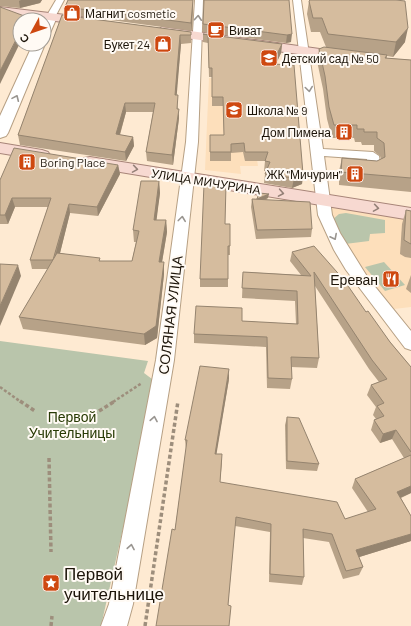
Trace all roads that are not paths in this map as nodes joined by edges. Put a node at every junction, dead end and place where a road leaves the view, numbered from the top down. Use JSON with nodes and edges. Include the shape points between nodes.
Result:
{"nodes":[{"id":1,"x":60,"y":0,"type":"edge"},
{"id":2,"x":199,"y":0,"type":"edge"},
{"id":3,"x":297,"y":0,"type":"edge"},
{"id":4,"x":0,"y":10,"type":"edge"},
{"id":5,"x":15,"y":12,"type":"edge"},
{"id":6,"x":52,"y":15,"type":"edge"},
{"id":7,"x":52,"y":17,"type":"edge"},
{"id":8,"x":103,"y":24,"type":"edge"},
{"id":9,"x":150,"y":30,"type":"edge"},
{"id":10,"x":197,"y":36,"type":"junction"},
{"id":11,"x":304,"y":50,"type":"junction"},
{"id":12,"x":35,"y":52,"type":"edge"},
{"id":13,"x":357,"y":58,"type":"edge"},
{"id":14,"x":0,"y":133,"type":"edge"},
{"id":15,"x":0,"y":148,"type":"edge"},
{"id":16,"x":317,"y":152,"type":"junction"},
{"id":17,"x":374,"y":169,"type":"edge"},
{"id":18,"x":188,"y":177,"type":"junction"},
{"id":19,"x":323,"y":200,"type":"junction"},
{"id":20,"x":411,"y":214,"type":"edge"},
{"id":21,"x":411,"y":343,"type":"edge"},
{"id":22,"x":114,"y":626,"type":"edge"}],
"edges":[{"from":1,"to":6,"type":"street"},
{"from":10,"to":2,"type":"street","name":"СОЛЯНАЯ УЛИЦА","one_way":true},
{"from":3,"to":11,"type":"street"},
{"from":4,"to":5,"type":"main road"},
{"from":7,"to":8,"type":"main road"},
{"from":9,"to":10,"type":"main road"},
{"from":10,"to":11,"type":"main road"},
{"from":10,"to":18,"type":"street","name":"СОЛЯНАЯ УЛИЦА"},
{"from":11,"to":13,"type":"main road"},
{"from":11,"to":16,"type":"street","one_way":true},
{"from":14,"to":12,"type":"main road","one_way":true},
{"from":15,"to":18,"type":"main road","name":"УЛИЦА МИЧУРИНА","one_way":true},
{"from":16,"to":17,"type":"street","via":[[373,156]]},
{"from":16,"to":19,"type":"street"},
{"from":18,"to":19,"type":"main road","name":"УЛИЦА МИЧУРИНА","one_way":true},
{"from":22,"to":18,"type":"street","name":"СОЛЯНАЯ УЛИЦА","one_way":true,"via":[[122,596],[163,369]]},
{"from":19,"to":20,"type":"main road","name":"УЛИЦА МИЧУРИНА","one_way":true},
{"from":19,"to":21,"type":"street","one_way":true,"via":[[332,235],[350,267]]}]}
